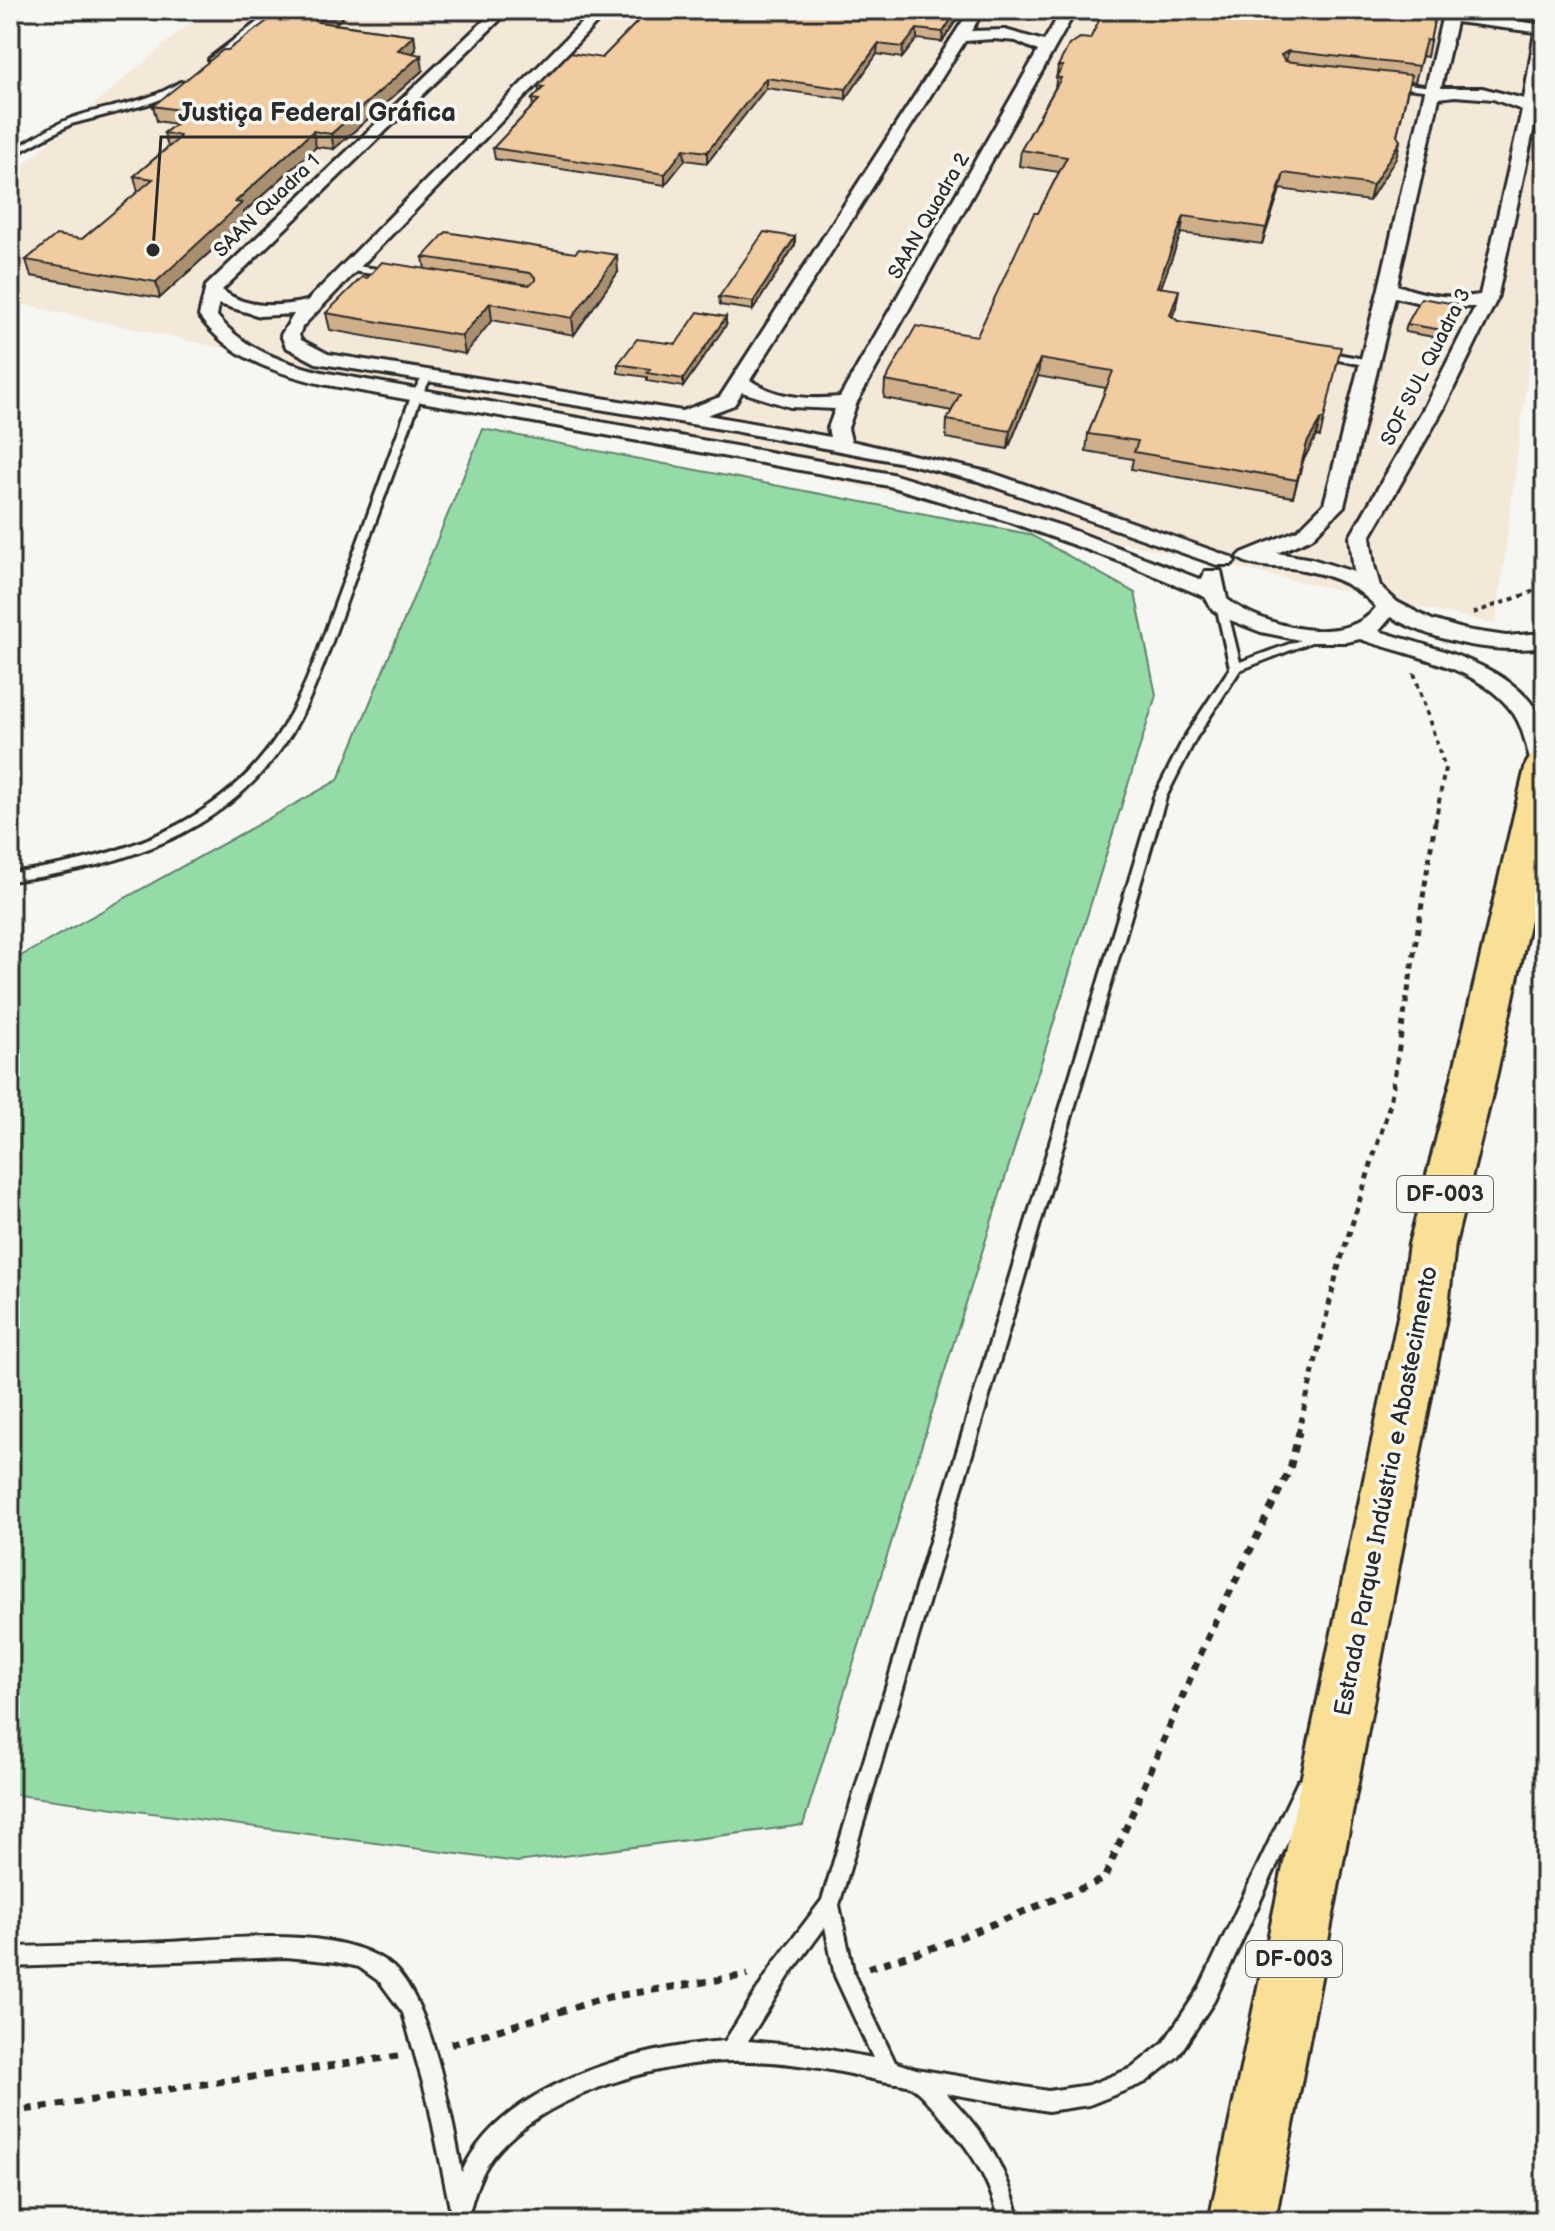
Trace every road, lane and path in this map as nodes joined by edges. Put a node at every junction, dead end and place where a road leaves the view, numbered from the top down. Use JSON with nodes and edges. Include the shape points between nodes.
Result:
{"nodes":[{"id":1,"x":278,"y":10,"type":"edge"},
{"id":2,"x":503,"y":10,"type":"edge"},
{"id":3,"x":602,"y":10,"type":"edge"},
{"id":4,"x":1069,"y":10,"type":"edge"},
{"id":5,"x":1273,"y":10,"type":"edge"},
{"id":6,"x":974,"y":14,"type":"edge"},
{"id":7,"x":1447,"y":17,"type":"edge"},
{"id":8,"x":1544,"y":23,"type":"edge"},
{"id":9,"x":1058,"y":29,"type":"junction"},
{"id":10,"x":1261,"y":29,"type":"edge"},
{"id":11,"x":958,"y":37,"type":"junction"},
{"id":12,"x":1048,"y":51,"type":"junction"},
{"id":13,"x":207,"y":65,"type":"edge"},
{"id":14,"x":195,"y":75,"type":"edge"},
{"id":15,"x":1375,"y":82,"type":"edge"},
{"id":16,"x":1535,"y":82,"type":"junction"},
{"id":17,"x":1433,"y":85,"type":"junction"},
{"id":18,"x":1530,"y":108,"type":"junction"},
{"id":19,"x":10,"y":155,"type":"edge"},
{"id":20,"x":349,"y":268,"type":"junction"},
{"id":21,"x":408,"y":277,"type":"edge"},
{"id":22,"x":1388,"y":288,"type":"junction"},
{"id":23,"x":212,"y":290,"type":"junction"},
{"id":24,"x":1488,"y":299,"type":"junction"},
{"id":25,"x":314,"y":305,"type":"junction"},
{"id":26,"x":1316,"y":353,"type":"edge"},
{"id":27,"x":1369,"y":363,"type":"junction"},
{"id":28,"x":428,"y":375,"type":"junction"},
{"id":29,"x":738,"y":381,"type":"junction"},
{"id":30,"x":417,"y":394,"type":"junction"},
{"id":31,"x":727,"y":401,"type":"junction"},
{"id":32,"x":847,"y":402,"type":"junction"},
{"id":33,"x":683,"y":417,"type":"junction"},
{"id":34,"x":734,"y":425,"type":"junction"},
{"id":35,"x":842,"y":446,"type":"junction"},
{"id":36,"x":765,"y":456,"type":"junction"},
{"id":37,"x":1249,"y":557,"type":"junction"},
{"id":38,"x":1224,"y":561,"type":"junction"},
{"id":39,"x":1545,"y":581,"type":"edge"},
{"id":40,"x":1370,"y":587,"type":"junction"},
{"id":41,"x":1217,"y":599,"type":"junction"},
{"id":42,"x":1387,"y":606,"type":"junction"},
{"id":43,"x":1435,"y":627,"type":"junction"},
{"id":44,"x":1361,"y":632,"type":"junction"},
{"id":45,"x":1318,"y":637,"type":"junction"},
{"id":46,"x":1545,"y":640,"type":"edge"},
{"id":47,"x":1412,"y":650,"type":"junction"},
{"id":48,"x":1236,"y":668,"type":"junction"},
{"id":49,"x":1544,"y":766,"type":"edge"},
{"id":50,"x":10,"y":877,"type":"edge"},
{"id":51,"x":1346,"y":1696,"type":"junction"},
{"id":52,"x":830,"y":1905,"type":"junction"},
{"id":53,"x":10,"y":1957,"type":"edge"},
{"id":54,"x":782,"y":1969,"type":"junction"},
{"id":55,"x":845,"y":1976,"type":"junction"},
{"id":56,"x":730,"y":2051,"type":"junction"},
{"id":57,"x":424,"y":2052,"type":"junction"},
{"id":58,"x":890,"y":2073,"type":"junction"},
{"id":59,"x":916,"y":2078,"type":"junction"},
{"id":60,"x":10,"y":2112,"type":"edge"},
{"id":61,"x":458,"y":2215,"type":"edge"},
{"id":62,"x":1010,"y":2221,"type":"edge"},
{"id":63,"x":1242,"y":2221,"type":"edge"}],
"edges":[{"from":1,"to":13,"type":"lane"},
{"from":2,"to":23,"type":"street","name":"SAAN Quadra 1"},
{"from":3,"to":20,"type":"street"},
{"from":4,"to":9,"type":"street","name":"SAAN Quadra 2"},
{"from":5,"to":10,"type":"lane"},
{"from":6,"to":9,"type":"street","via":[[1013,30]]},
{"from":6,"to":11,"type":"street"},
{"from":7,"to":8,"type":"street"},
{"from":7,"to":17,"type":"street"},
{"from":8,"to":16,"type":"street","name":"SOF SUL Quadra 3"},
{"from":9,"to":12,"type":"street","name":"SAAN Quadra 2"},
{"from":11,"to":12,"type":"street","via":[[1005,36],[1039,43]]},
{"from":11,"to":29,"type":"street"},
{"from":12,"to":32,"type":"street","name":"SAAN Quadra 2"},
{"from":14,"to":19,"type":"lane","via":[[171,93],[142,104],[73,120]]},
{"from":15,"to":17,"type":"lane"},
{"from":16,"to":17,"type":"street","via":[[1512,88],[1452,80]]},
{"from":16,"to":18,"type":"street","name":"SOF SUL Quadra 3"},
{"from":17,"to":18,"type":"street","via":[[1444,91],[1502,96]]},
{"from":17,"to":22,"type":"street"},
{"from":18,"to":24,"type":"street","name":"SOF SUL Quadra 3"},
{"from":20,"to":21,"type":"lane"},
{"from":20,"to":25,"type":"street"},
{"from":22,"to":24,"type":"street","via":[[1442,303]]},
{"from":22,"to":27,"type":"street"},
{"from":23,"to":25,"type":"street","via":[[222,300],[253,308],[287,311]]},
{"from":23,"to":30,"type":"street","name":"SAAN Quadra 1","via":[[208,316],[228,340],[262,359],[322,378]]},
{"from":24,"to":40,"type":"street","name":"SOF SUL Quadra 3","via":[[1434,408],[1360,537]]},
{"from":25,"to":28,"type":"street","via":[[291,330],[293,343],[301,350],[323,359]]},
{"from":26,"to":27,"type":"lane"},
{"from":27,"to":37,"type":"street","via":[[1334,506],[1305,534]]},
{"from":28,"to":30,"type":"lane"},
{"from":28,"to":33,"type":"street"},
{"from":29,"to":31,"type":"street"},
{"from":29,"to":32,"type":"street","via":[[751,391],[788,401]]},
{"from":30,"to":36,"type":"street","name":"SAAN Quadra 1"},
{"from":30,"to":50,"type":"lane","via":[[313,680],[288,729],[249,781],[221,805],[156,843],[57,873]]},
{"from":31,"to":33,"type":"street"},
{"from":31,"to":34,"type":"street"},
{"from":32,"to":35,"type":"street","name":"SAAN Quadra 2","via":[[838,428]]},
{"from":33,"to":34,"type":"street"},
{"from":34,"to":35,"type":"street"},
{"from":34,"to":36,"type":"street"},
{"from":35,"to":38,"type":"street","via":[[985,477]]},
{"from":36,"to":41,"type":"street","name":"SAAN Quadra 1","via":[[892,480],[980,505],[1077,538]]},
{"from":37,"to":38,"type":"street"},
{"from":37,"to":40,"type":"street","via":[[1311,565]]},
{"from":38,"to":41,"type":"street","via":[[1213,571]]},
{"from":39,"to":43,"type":"path","via":[[1530,593]]},
{"from":40,"to":42,"type":"street"},
{"from":41,"to":45,"type":"street","name":"SAAN Quadra 1","via":[[1286,632]]},
{"from":41,"to":48,"type":"lane"},
{"from":42,"to":43,"type":"street"},
{"from":42,"to":44,"type":"street","via":[[1377,622]]},
{"from":43,"to":46,"type":"street","via":[[1495,641]]},
{"from":44,"to":45,"type":"street","name":"SAAN Quadra 1"},
{"from":44,"to":47,"type":"street"},
{"from":45,"to":48,"type":"lane"},
{"from":47,"to":49,"type":"street","via":[[1466,668],[1511,696],[1534,733]]},
{"from":47,"to":55,"type":"path","via":[[1409,659],[1445,768],[1390,1104],[1337,1272],[1290,1469],[1208,1637],[1104,1879],[941,1945]]},
{"from":48,"to":52,"type":"lane","via":[[1190,738],[1160,797]]},
{"from":49,"to":51,"type":"highway","name":"Estrada Parque Indústria e Abastecimento","number":"DF-003","via":[[1432,1244]]},
{"from":51,"to":59,"type":"lane","via":[[1207,1994],[1171,2049],[1139,2075],[1089,2095],[1048,2101]]},
{"from":51,"to":63,"type":"highway","name":"Estrada Parque Indústria e Abastecimento","number":"DF-003"},
{"from":52,"to":54,"type":"lane"},
{"from":52,"to":55,"type":"lane"},
{"from":53,"to":57,"type":"lane","via":[[286,1947],[336,1952],[363,1959],[387,1975],[411,2008]]},
{"from":54,"to":56,"type":"lane"},
{"from":54,"to":57,"type":"path","via":[[609,1997]]},
{"from":55,"to":58,"type":"lane"},
{"from":56,"to":58,"type":"lane","via":[[836,2060]]},
{"from":56,"to":61,"type":"lane","via":[[648,2064],[593,2079],[548,2100],[488,2148]]},
{"from":57,"to":60,"type":"path"},
{"from":57,"to":61,"type":"lane"},
{"from":58,"to":59,"type":"lane"},
{"from":59,"to":62,"type":"lane","via":[[972,2132],[994,2167]]}]}
